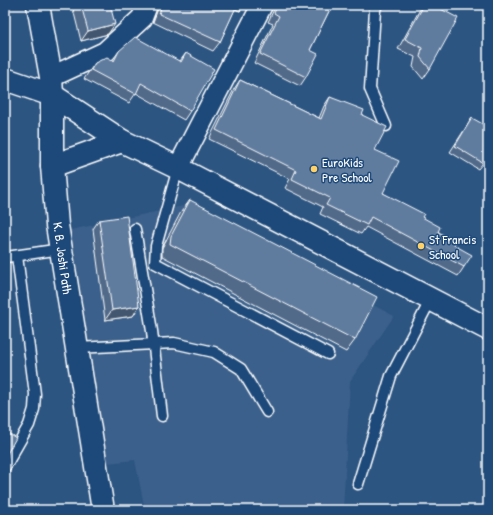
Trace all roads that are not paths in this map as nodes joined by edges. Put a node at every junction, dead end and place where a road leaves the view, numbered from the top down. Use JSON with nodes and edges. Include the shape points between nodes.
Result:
{"nodes":[{"id":1,"x":38,"y":5,"type":"edge"},
{"id":2,"x":147,"y":5,"type":"edge"},
{"id":3,"x":262,"y":5,"type":"edge"},
{"id":4,"x":377,"y":5,"type":"edge"},
{"id":5,"x":5,"y":79,"type":"edge"},
{"id":6,"x":52,"y":86,"type":"junction"},
{"id":7,"x":386,"y":126,"type":"edge"},
{"id":8,"x":122,"y":141,"type":"junction"},
{"id":9,"x":52,"y":166,"type":"junction"},
{"id":10,"x":178,"y":168,"type":"junction"},
{"id":11,"x":135,"y":229,"type":"dead end"},
{"id":12,"x":61,"y":248,"type":"junction"},
{"id":13,"x":17,"y":256,"type":"junction"},
{"id":14,"x":5,"y":257,"type":"edge"},
{"id":15,"x":431,"y":299,"type":"junction"},
{"id":16,"x":488,"y":329,"type":"edge"},
{"id":17,"x":153,"y":344,"type":"junction"},
{"id":18,"x":76,"y":348,"type":"junction"},
{"id":19,"x":328,"y":354,"type":"dead end"},
{"id":20,"x":267,"y":412,"type":"dead end"},
{"id":21,"x":162,"y":416,"type":"dead end"},
{"id":22,"x":5,"y":467,"type":"edge"},
{"id":23,"x":358,"y":484,"type":"dead end"},
{"id":24,"x":103,"y":510,"type":"edge"}],
"edges":[{"from":1,"to":6,"type":"main road","name":"K. B. Joshi Path"},
{"from":2,"to":6,"type":"street","via":[[142,18],[105,52]]},
{"from":3,"to":10,"type":"street"},
{"from":4,"to":7,"type":"lane","via":[[370,89]]},
{"from":5,"to":6,"type":"main road"},
{"from":6,"to":8,"type":"main road"},
{"from":6,"to":9,"type":"main road","name":"K. B. Joshi Path"},
{"from":8,"to":9,"type":"main road"},
{"from":8,"to":10,"type":"main road"},
{"from":9,"to":12,"type":"main road","name":"K. B. Joshi Path"},
{"from":10,"to":15,"type":"main road"},
{"from":10,"to":19,"type":"lane","via":[[156,246],[155,264]]},
{"from":11,"to":17,"type":"lane"},
{"from":12,"to":13,"type":"lane"},
{"from":12,"to":18,"type":"main road","name":"K. B. Joshi Path"},
{"from":13,"to":14,"type":"lane"},
{"from":13,"to":22,"type":"lane","via":[[35,394],[29,425]]},
{"from":15,"to":16,"type":"main road"},
{"from":15,"to":23,"type":"lane","via":[[391,376]]},
{"from":17,"to":18,"type":"lane"},
{"from":17,"to":20,"type":"lane","via":[[174,343],[214,352],[241,369]]},
{"from":17,"to":21,"type":"lane"},
{"from":18,"to":24,"type":"main road","name":"K. B. Joshi Path"}]}
